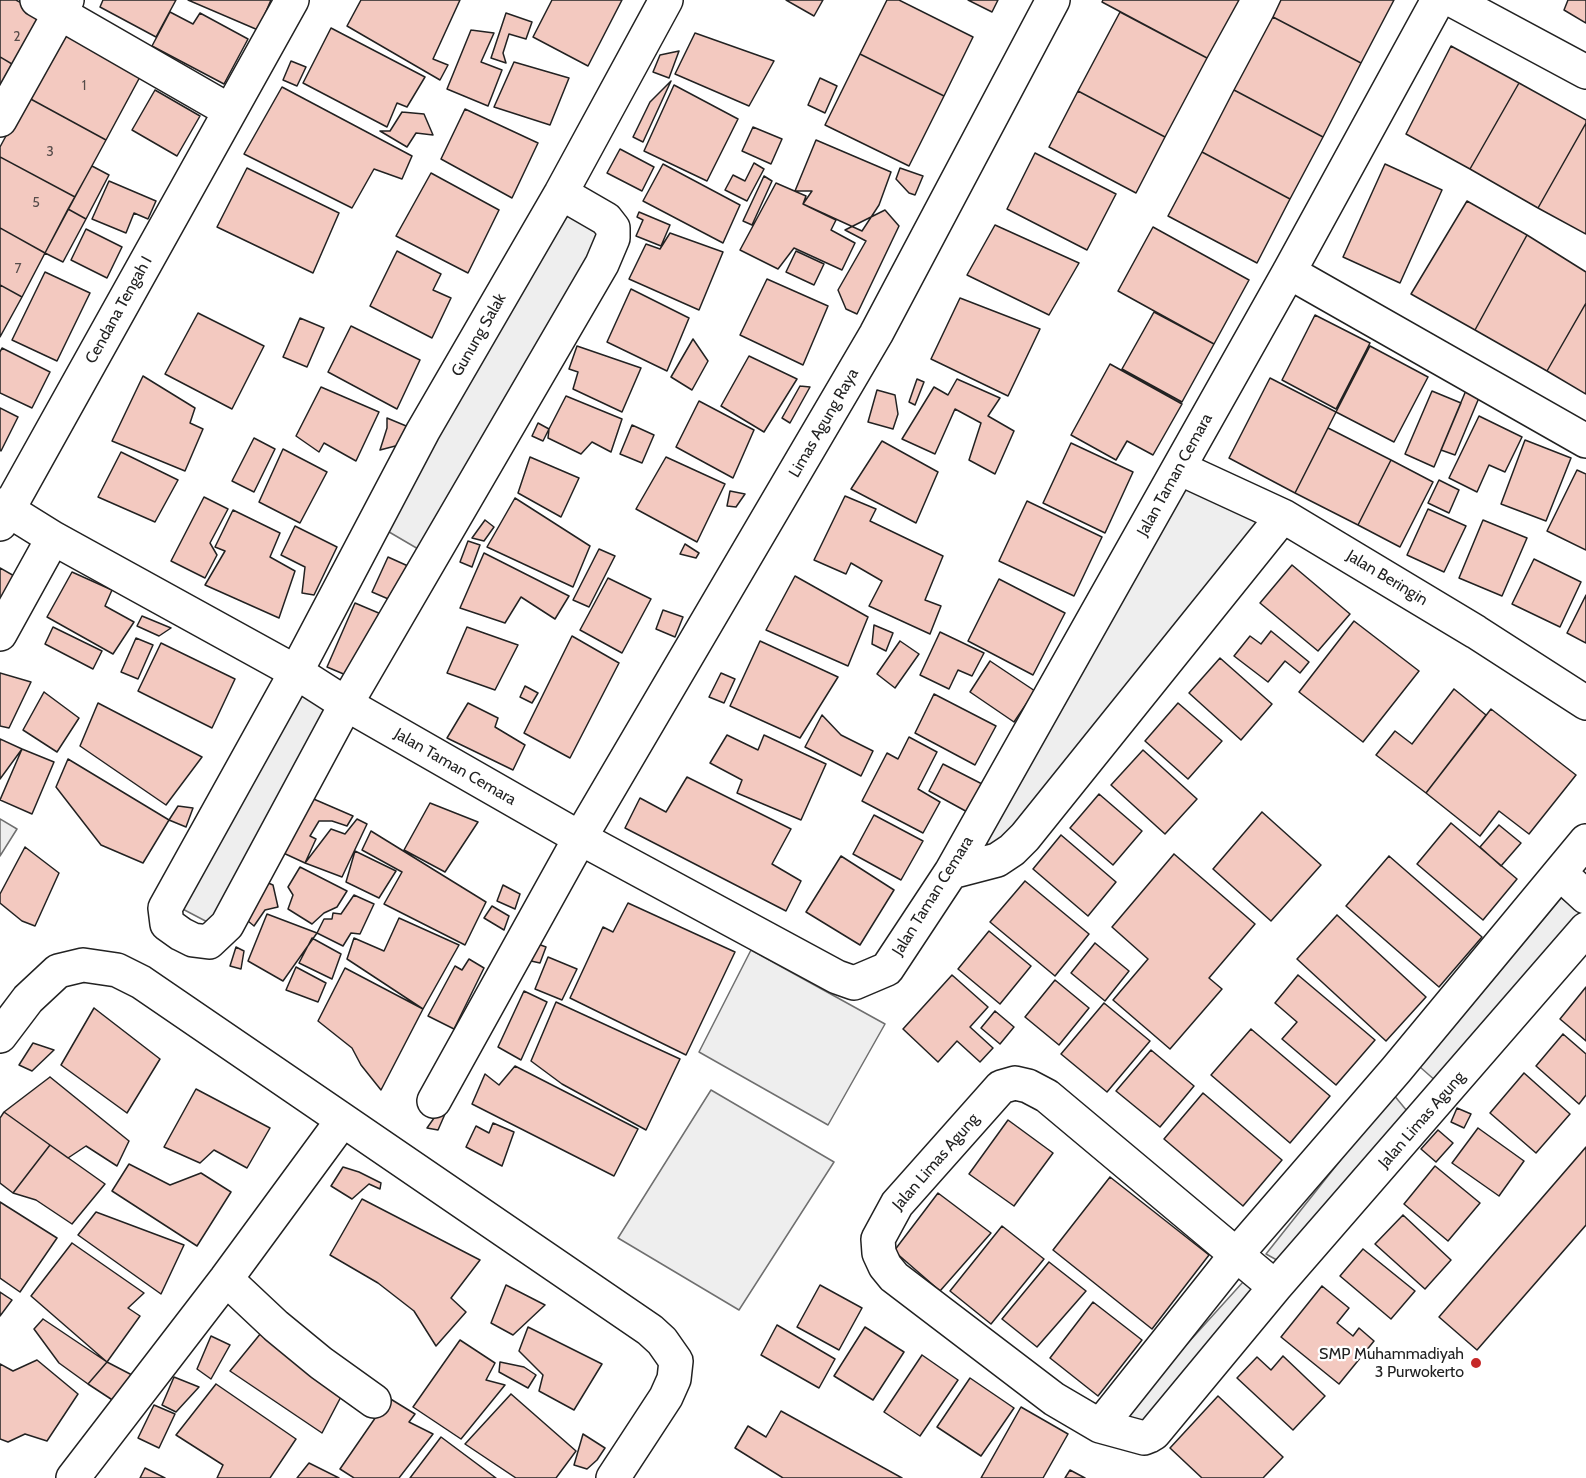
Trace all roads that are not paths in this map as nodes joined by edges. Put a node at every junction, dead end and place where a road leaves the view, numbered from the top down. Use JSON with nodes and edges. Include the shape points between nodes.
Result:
{"nodes":[{"id":1,"x":292,"y":0,"type":"edge"},
{"id":2,"x":666,"y":0,"type":"edge"},
{"id":3,"x":1053,"y":0,"type":"edge"},
{"id":4,"x":1438,"y":0,"type":"edge"},
{"id":5,"x":1452,"y":0,"type":"edge"},
{"id":6,"x":55,"y":4,"type":"edge"},
{"id":7,"x":1586,"y":72,"type":"edge"},
{"id":8,"x":230,"y":111,"type":"junction"},
{"id":9,"x":0,"y":120,"type":"edge"},
{"id":10,"x":561,"y":193,"type":"junction"},
{"id":11,"x":1289,"y":272,"type":"junction"},
{"id":12,"x":1586,"y":441,"type":"edge"},
{"id":13,"x":1179,"y":468,"type":"junction"},
{"id":14,"x":3,"y":513,"type":"edge"},
{"id":15,"x":1283,"y":516,"type":"junction"},
{"id":16,"x":53,"y":538,"type":"junction"},
{"id":17,"x":0,"y":634,"type":"edge"},
{"id":18,"x":296,"y":672,"type":"junction"},
{"id":19,"x":1586,"y":703,"type":"edge"},
{"id":20,"x":346,"y":704,"type":"junction"},
{"id":21,"x":580,"y":838,"type":"junction"},
{"id":22,"x":1586,"y":841,"type":"edge"},
{"id":23,"x":951,"y":872,"type":"junction"},
{"id":24,"x":1561,"y":874,"type":"junction"},
{"id":25,"x":1586,"y":897,"type":"edge"},
{"id":26,"x":1586,"y":929,"type":"edge"},
{"id":27,"x":0,"y":1036,"type":"edge"},
{"id":28,"x":1396,"y":1070,"type":"junction"},
{"id":29,"x":434,"y":1101,"type":"dead end"},
{"id":30,"x":1435,"y":1106,"type":"junction"},
{"id":31,"x":342,"y":1121,"type":"junction"},
{"id":32,"x":1236,"y":1255,"type":"junction"},
{"id":33,"x":226,"y":1279,"type":"junction"},
{"id":34,"x":1275,"y":1287,"type":"junction"},
{"id":35,"x":374,"y":1401,"type":"dead end"},
{"id":36,"x":1100,"y":1426,"type":"junction"},
{"id":37,"x":72,"y":1478,"type":"edge"},
{"id":38,"x":614,"y":1478,"type":"edge"}],
"edges":[{"from":1,"to":8,"type":"street","name":"Cendana Tengah I"},
{"from":2,"to":10,"type":"street","name":"Gunung Salak"},
{"from":3,"to":21,"type":"street","name":"Limas Agung Raya","via":[[876,334]]},
{"from":4,"to":11,"type":"street","name":"Jalan Taman Cemara"},
{"from":5,"to":7,"type":"street"},
{"from":6,"to":8,"type":"street"},
{"from":6,"to":9,"type":"street"},
{"from":8,"to":14,"type":"street","name":"Cendana Tengah I"},
{"from":10,"to":18,"type":"street","name":"Gunung Salak","via":[[423,430]]},
{"from":10,"to":20,"type":"street","via":[[610,223],[615,234],[609,250]]},
{"from":11,"to":12,"type":"street"},
{"from":11,"to":13,"type":"street","name":"Jalan Taman Cemara"},
{"from":13,"to":15,"type":"street","name":"Jalan Beringin"},
{"from":13,"to":23,"type":"street","name":"Jalan Taman Cemara"},
{"from":14,"to":16,"type":"street","name":"Jalan Taman Cemara"},
{"from":15,"to":19,"type":"street","name":"Jalan Beringin"},
{"from":15,"to":23,"type":"street","via":[[1025,837],[997,860]]},
{"from":16,"to":17,"type":"street"},
{"from":16,"to":18,"type":"street","name":"Jalan Taman Cemara"},
{"from":18,"to":20,"type":"street","name":"Jalan Taman Cemara"},
{"from":18,"to":20,"type":"street","name":"Gunung Salak","via":[[165,909],[166,924],[181,934],[209,942],[227,926]]},
{"from":20,"to":21,"type":"street","name":"Jalan Taman Cemara"},
{"from":21,"to":23,"type":"street","name":"Jalan Taman Cemara","via":[[854,983],[887,969]]},
{"from":21,"to":29,"type":"street","name":"Limas Agung Raya"},
{"from":22,"to":24,"type":"street"},
{"from":24,"to":25,"type":"street"},
{"from":24,"to":28,"type":"street"},
{"from":26,"to":30,"type":"street","name":"Jalan Limas Agung"},
{"from":27,"to":31,"type":"street","via":[[28,999],[58,971],[83,965],[117,970],[141,982]]},
{"from":28,"to":30,"type":"street"},
{"from":28,"to":32,"type":"street"},
{"from":30,"to":34,"type":"street","name":"Jalan Limas Agung"},
{"from":31,"to":33,"type":"street"},
{"from":31,"to":38,"type":"street","via":[[662,1341],[676,1361],[674,1379]]},
{"from":32,"to":34,"type":"street","name":"Jalan Limas Agung"},
{"from":32,"to":36,"type":"street"},
{"from":32,"to":36,"type":"street","name":"Jalan Limas Agung","via":[[1047,1096],[1015,1083],[1001,1087],[897,1204],[878,1239],[879,1253],[894,1277],[1053,1400]]},
{"from":33,"to":35,"type":"street","via":[[294,1341]]},
{"from":33,"to":37,"type":"street"},
{"from":34,"to":36,"type":"street","name":"Jalan Limas Agung","via":[[1154,1433],[1144,1438]]}]}
